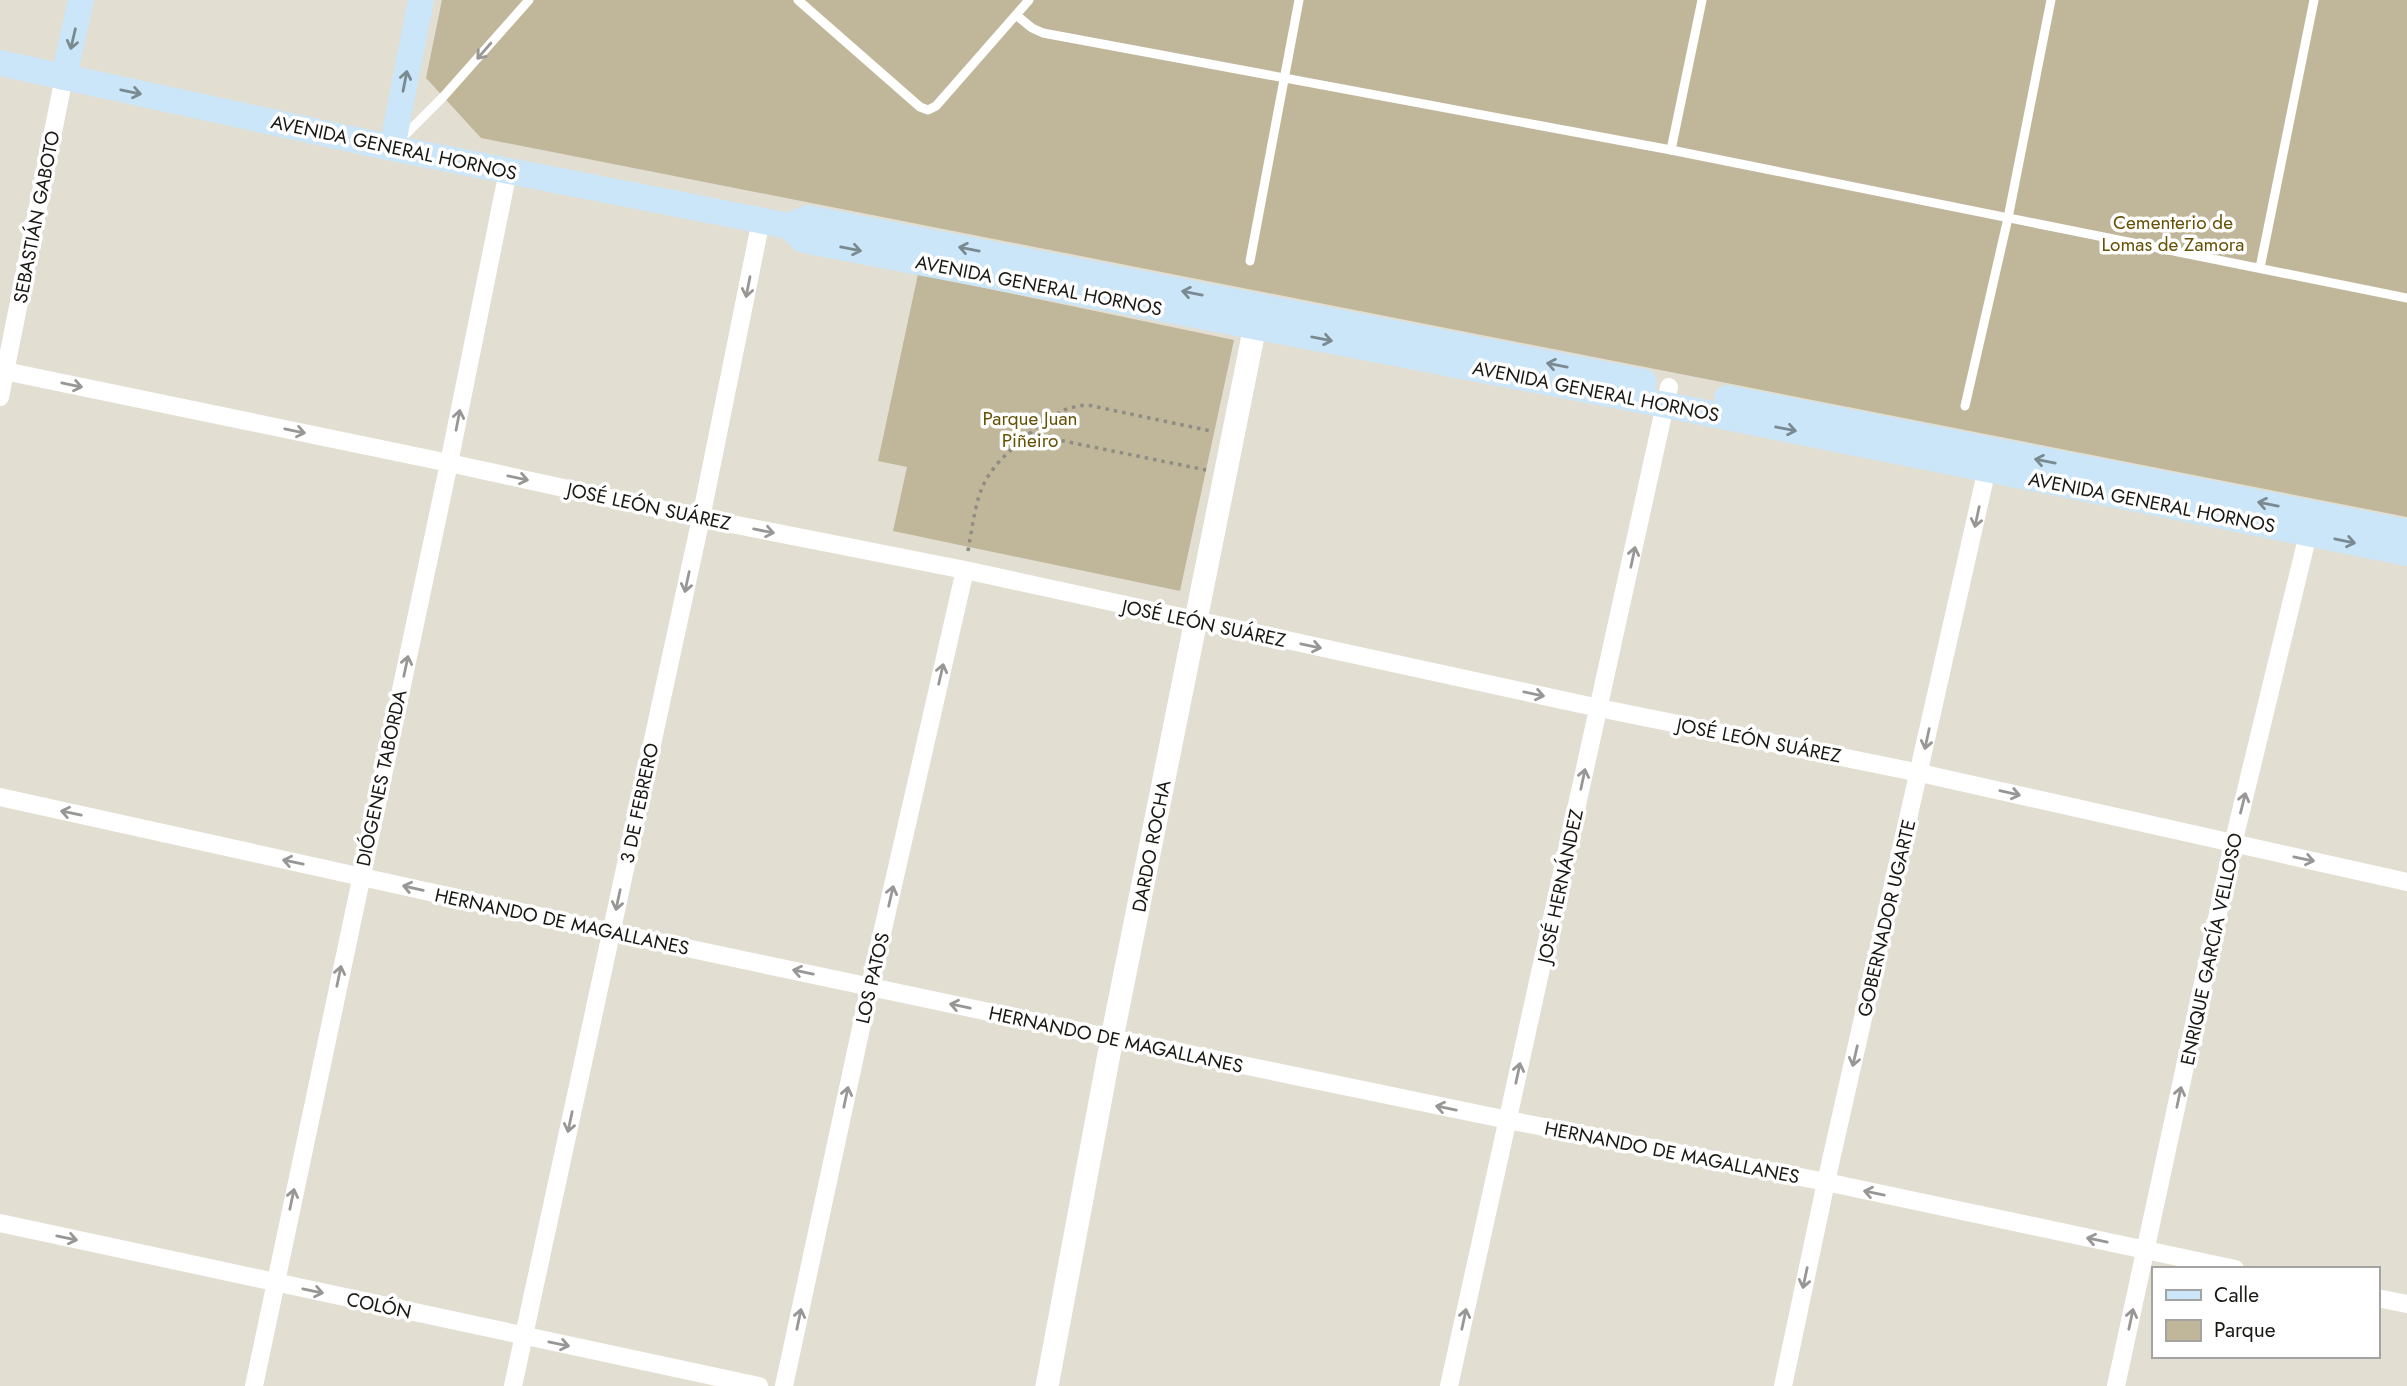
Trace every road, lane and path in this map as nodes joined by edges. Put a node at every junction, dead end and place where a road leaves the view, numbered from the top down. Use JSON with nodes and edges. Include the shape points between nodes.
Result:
{"nodes":[{"id":1,"x":81,"y":0,"type":"edge"},
{"id":2,"x":421,"y":0,"type":"edge"},
{"id":3,"x":529,"y":0,"type":"edge"},
{"id":4,"x":798,"y":0,"type":"edge"},
{"id":5,"x":1029,"y":0,"type":"edge"},
{"id":6,"x":1299,"y":0,"type":"edge"},
{"id":7,"x":1702,"y":0,"type":"edge"},
{"id":8,"x":2051,"y":0,"type":"edge"},
{"id":9,"x":2314,"y":0,"type":"edge"},
{"id":10,"x":1016,"y":15,"type":"junction"},
{"id":11,"x":0,"y":64,"type":"edge"},
{"id":12,"x":1284,"y":76,"type":"junction"},
{"id":13,"x":64,"y":77,"type":"junction"},
{"id":14,"x":392,"y":148,"type":"junction"},
{"id":15,"x":1671,"y":150,"type":"junction"},
{"id":16,"x":508,"y":171,"type":"junction"},
{"id":17,"x":2008,"y":218,"type":"junction"},
{"id":18,"x":761,"y":220,"type":"junction"},
{"id":19,"x":1250,"y":261,"type":"dead end"},
{"id":20,"x":2260,"y":268,"type":"junction"},
{"id":21,"x":2407,"y":298,"type":"edge"},
{"id":22,"x":1257,"y":316,"type":"junction"},
{"id":23,"x":3,"y":371,"type":"edge"},
{"id":24,"x":1668,"y":396,"type":"junction"},
{"id":25,"x":0,"y":397,"type":"edge"},
{"id":26,"x":1965,"y":406,"type":"dead end"},
{"id":27,"x":1029,"y":434,"type":"junction"},
{"id":28,"x":1234,"y":436,"type":"junction"},
{"id":29,"x":1989,"y":459,"type":"junction"},
{"id":30,"x":449,"y":463,"type":"junction"},
{"id":31,"x":1226,"y":474,"type":"junction"},
{"id":32,"x":701,"y":518,"type":"junction"},
{"id":33,"x":2310,"y":523,"type":"junction"},
{"id":34,"x":2407,"y":532,"type":"edge"},
{"id":35,"x":2407,"y":553,"type":"edge"},
{"id":36,"x":965,"y":570,"type":"junction"},
{"id":37,"x":1197,"y":621,"type":"junction"},
{"id":38,"x":1599,"y":708,"type":"junction"},
{"id":39,"x":1920,"y":773,"type":"junction"},
{"id":40,"x":0,"y":797,"type":"edge"},
{"id":41,"x":2233,"y":844,"type":"junction"},
{"id":42,"x":360,"y":876,"type":"junction"},
{"id":43,"x":2407,"y":882,"type":"edge"},
{"id":44,"x":611,"y":932,"type":"junction"},
{"id":45,"x":870,"y":986,"type":"junction"},
{"id":46,"x":1112,"y":1038,"type":"junction"},
{"id":47,"x":1508,"y":1120,"type":"junction"},
{"id":48,"x":1826,"y":1182,"type":"junction"},
{"id":49,"x":0,"y":1223,"type":"edge"},
{"id":50,"x":2146,"y":1250,"type":"junction"},
{"id":51,"x":2226,"y":1267,"type":"edge"},
{"id":52,"x":275,"y":1283,"type":"junction"},
{"id":53,"x":2379,"y":1298,"type":"edge"},
{"id":54,"x":2407,"y":1304,"type":"edge"},
{"id":55,"x":524,"y":1336,"type":"junction"},
{"id":56,"x":254,"y":1386,"type":"edge"},
{"id":57,"x":513,"y":1386,"type":"edge"},
{"id":58,"x":759,"y":1386,"type":"edge"},
{"id":59,"x":785,"y":1386,"type":"edge"},
{"id":60,"x":1047,"y":1386,"type":"edge"},
{"id":61,"x":1449,"y":1386,"type":"edge"},
{"id":62,"x":1783,"y":1386,"type":"edge"},
{"id":63,"x":2116,"y":1386,"type":"edge"}],
"edges":[{"from":1,"to":13,"type":"main road","one_way":true},
{"from":14,"to":2,"type":"main road","one_way":true},
{"from":3,"to":14,"type":"lane","one_way":true},
{"from":4,"to":10,"type":"lane","via":[[928,110]]},
{"from":5,"to":10,"type":"lane"},
{"from":6,"to":12,"type":"lane"},
{"from":7,"to":15,"type":"lane"},
{"from":8,"to":17,"type":"lane"},
{"from":9,"to":20,"type":"lane"},
{"from":10,"to":12,"type":"lane","via":[[1043,33]]},
{"from":11,"to":13,"type":"main road","name":"AVENIDA GENERAL HORNOS"},
{"from":12,"to":15,"type":"lane"},
{"from":12,"to":19,"type":"lane"},
{"from":13,"to":14,"type":"main road","name":"AVENIDA GENERAL HORNOS","one_way":true},
{"from":13,"to":23,"type":"street","name":"SEBASTIÁN GABOTO"},
{"from":14,"to":16,"type":"main road","name":"AVENIDA GENERAL HORNOS"},
{"from":15,"to":17,"type":"lane"},
{"from":16,"to":18,"type":"main road","name":"AVENIDA GENERAL HORNOS"},
{"from":30,"to":16,"type":"street","name":"DIÓGENES TABORDA","one_way":true},
{"from":17,"to":20,"type":"lane"},
{"from":17,"to":26,"type":"lane"},
{"from":18,"to":22,"type":"main road","name":"AVENIDA GENERAL HORNOS","via":[[789,226],[803,240]]},
{"from":18,"to":32,"type":"street","name":"3 DE FEBRERO","one_way":true},
{"from":20,"to":21,"type":"lane"},
{"from":22,"to":24,"type":"main road","name":"AVENIDA GENERAL HORNOS"},
{"from":22,"to":28,"type":"street","name":"DARDO ROCHA"},
{"from":23,"to":25,"type":"street","name":"SEBASTIÁN GABOTO"},
{"from":23,"to":30,"type":"street","name":"JOSÉ LEÓN SUÁREZ","one_way":true},
{"from":24,"to":29,"type":"main road","name":"AVENIDA GENERAL HORNOS"},
{"from":38,"to":24,"type":"street","name":"JOSÉ HERNÁNDEZ","one_way":true},
{"from":27,"to":28,"type":"path","via":[[1060,410],[1088,404]]},
{"from":27,"to":31,"type":"path"},
{"from":27,"to":36,"type":"path","via":[[984,479]]},
{"from":28,"to":31,"type":"street","name":"DARDO ROCHA"},
{"from":29,"to":33,"type":"main road","name":"AVENIDA GENERAL HORNOS"},
{"from":29,"to":39,"type":"street","name":"GOBERNADOR UGARTE","one_way":true},
{"from":30,"to":32,"type":"street","name":"JOSÉ LEÓN SUÁREZ","one_way":true},
{"from":42,"to":30,"type":"street","name":"DIÓGENES TABORDA","one_way":true},
{"from":31,"to":37,"type":"street","name":"DARDO ROCHA"},
{"from":32,"to":36,"type":"street","name":"JOSÉ LEÓN SUÁREZ","one_way":true},
{"from":32,"to":44,"type":"street","name":"3 DE FEBRERO","one_way":true},
{"from":33,"to":34,"type":"main road","name":"AVENIDA GENERAL HORNOS"},
{"from":33,"to":35,"type":"main road","name":"AVENIDA GENERAL HORNOS","one_way":true},
{"from":41,"to":33,"type":"street","name":"ENRIQUE GARCÍA VELLOSO","one_way":true},
{"from":36,"to":37,"type":"street","name":"JOSÉ LEÓN SUÁREZ"},
{"from":45,"to":36,"type":"street","name":"LOS PATOS","one_way":true},
{"from":37,"to":38,"type":"street","name":"JOSÉ LEÓN SUÁREZ","one_way":true},
{"from":37,"to":46,"type":"street","name":"DARDO ROCHA"},
{"from":38,"to":39,"type":"street","name":"JOSÉ LEÓN SUÁREZ"},
{"from":47,"to":38,"type":"street","name":"JOSÉ HERNÁNDEZ","one_way":true},
{"from":39,"to":41,"type":"street","name":"JOSÉ LEÓN SUÁREZ","one_way":true},
{"from":39,"to":48,"type":"street","name":"GOBERNADOR UGARTE","one_way":true},
{"from":42,"to":40,"type":"street","name":"HERNANDO DE MAGALLANES","one_way":true},
{"from":41,"to":43,"type":"street","name":"JOSÉ LEÓN SUÁREZ","one_way":true},
{"from":50,"to":41,"type":"street","name":"ENRIQUE GARCÍA VELLOSO","one_way":true},
{"from":44,"to":42,"type":"street","name":"HERNANDO DE MAGALLANES","one_way":true},
{"from":52,"to":42,"type":"street","name":"DIÓGENES TABORDA","one_way":true},
{"from":45,"to":44,"type":"street","name":"HERNANDO DE MAGALLANES","one_way":true},
{"from":44,"to":55,"type":"street","name":"3 DE FEBRERO","one_way":true},
{"from":46,"to":45,"type":"street","name":"HERNANDO DE MAGALLANES","one_way":true},
{"from":59,"to":45,"type":"street","name":"LOS PATOS","one_way":true},
{"from":47,"to":46,"type":"street","name":"HERNANDO DE MAGALLANES","one_way":true},
{"from":46,"to":60,"type":"street","name":"DARDO ROCHA"},
{"from":47,"to":48,"type":"street","name":"HERNANDO DE MAGALLANES"},
{"from":61,"to":47,"type":"street","name":"JOSÉ HERNÁNDEZ","one_way":true},
{"from":50,"to":48,"type":"street","name":"HERNANDO DE MAGALLANES","one_way":true},
{"from":48,"to":62,"type":"street","name":"GOBERNADOR UGARTE","one_way":true},
{"from":49,"to":52,"type":"street","name":"COLÓN","one_way":true},
{"from":50,"to":51,"type":"street","name":"HERNANDO DE MAGALLANES"},
{"from":63,"to":50,"type":"street","name":"ENRIQUE GARCÍA VELLOSO","one_way":true},
{"from":52,"to":55,"type":"street","name":"COLÓN","one_way":true},
{"from":52,"to":56,"type":"street","name":"DIÓGENES TABORDA"},
{"from":53,"to":54,"type":"street"},
{"from":55,"to":57,"type":"street","name":"3 DE FEBRERO"},
{"from":55,"to":58,"type":"street","name":"COLÓN","one_way":true}]}
